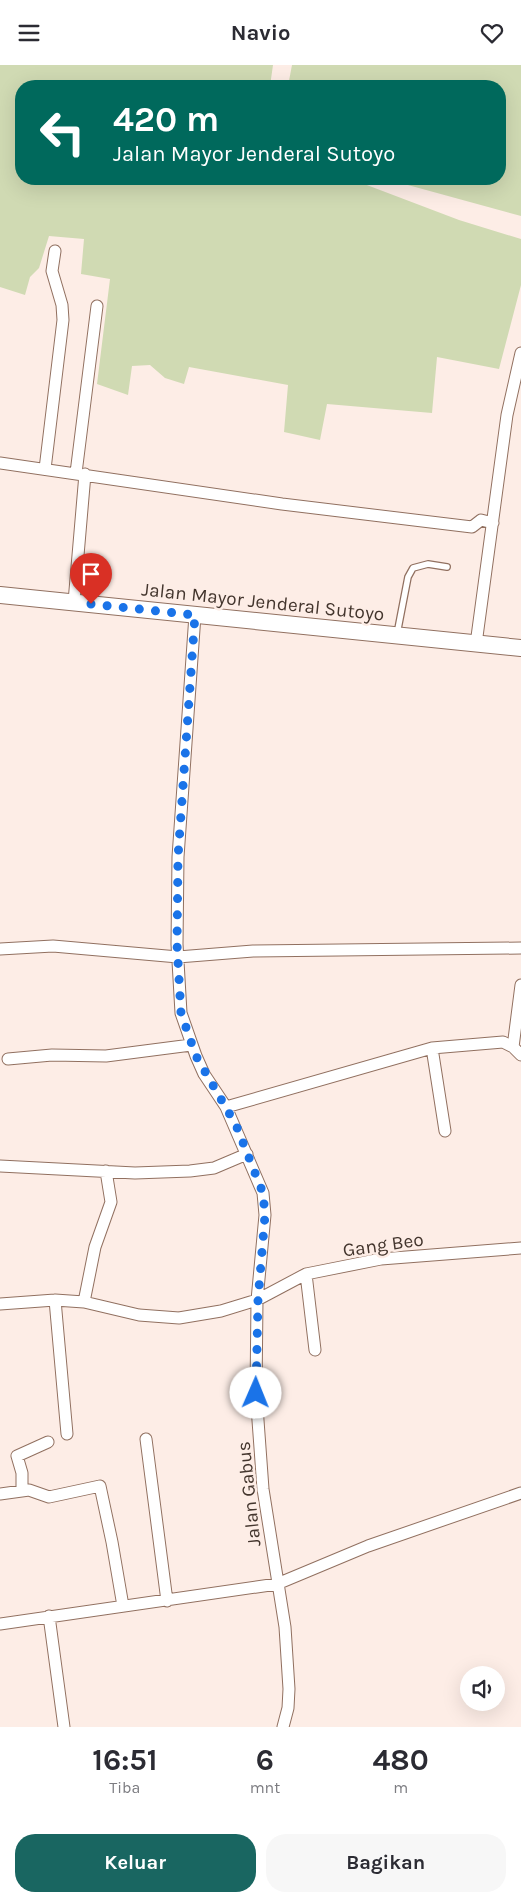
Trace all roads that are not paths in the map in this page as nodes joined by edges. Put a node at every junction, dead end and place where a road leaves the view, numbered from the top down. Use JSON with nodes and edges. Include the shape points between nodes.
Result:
{"nodes":[{"id":1,"x":55,"y":251,"type":"dead end"},
{"id":2,"x":97,"y":306,"type":"dead end"},
{"id":3,"x":521,"y":353,"type":"edge"},
{"id":4,"x":0,"y":463,"type":"edge"},
{"id":5,"x":45,"y":469,"type":"junction"},
{"id":6,"x":81,"y":474,"type":"junction"},
{"id":7,"x":487,"y":521,"type":"junction"},
{"id":8,"x":447,"y":567,"type":"dead end"},
{"id":9,"x":0,"y":595,"type":"edge"},
{"id":10,"x":74,"y":602,"type":"junction"},
{"id":11,"x":195,"y":615,"type":"junction"},
{"id":12,"x":397,"y":634,"type":"junction"},
{"id":13,"x":471,"y":644,"type":"junction"},
{"id":14,"x":521,"y":648,"type":"edge"},
{"id":15,"x":521,"y":948,"type":"edge"},
{"id":16,"x":0,"y":949,"type":"edge"},
{"id":17,"x":178,"y":951,"type":"junction"},
{"id":18,"x":521,"y":985,"type":"edge"},
{"id":19,"x":192,"y":1045,"type":"junction"},
{"id":20,"x":432,"y":1049,"type":"junction"},
{"id":21,"x":517,"y":1051,"type":"edge"},
{"id":22,"x":8,"y":1059,"type":"dead end"},
{"id":23,"x":247,"y":1100,"type":"junction"},
{"id":24,"x":226,"y":1107,"type":"junction"},
{"id":25,"x":236,"y":1125,"type":"junction"},
{"id":26,"x":445,"y":1131,"type":"dead end"},
{"id":27,"x":247,"y":1154,"type":"junction"},
{"id":28,"x":0,"y":1166,"type":"edge"},
{"id":29,"x":106,"y":1171,"type":"junction"},
{"id":30,"x":521,"y":1248,"type":"edge"},
{"id":31,"x":306,"y":1274,"type":"junction"},
{"id":32,"x":55,"y":1300,"type":"junction"},
{"id":33,"x":258,"y":1300,"type":"junction"},
{"id":34,"x":84,"y":1302,"type":"junction"},
{"id":35,"x":0,"y":1304,"type":"edge"},
{"id":36,"x":314,"y":1350,"type":"dead end"},
{"id":37,"x":67,"y":1433,"type":"dead end"},
{"id":38,"x":146,"y":1439,"type":"dead end"},
{"id":39,"x":48,"y":1442,"type":"dead end"},
{"id":40,"x":22,"y":1491,"type":"junction"},
{"id":41,"x":521,"y":1493,"type":"edge"},
{"id":42,"x":0,"y":1495,"type":"edge"},
{"id":43,"x":277,"y":1584,"type":"junction"},
{"id":44,"x":167,"y":1601,"type":"junction"},
{"id":45,"x":122,"y":1606,"type":"junction"},
{"id":46,"x":49,"y":1616,"type":"junction"},
{"id":47,"x":0,"y":1624,"type":"edge"},
{"id":48,"x":64,"y":1727,"type":"edge"},
{"id":49,"x":283,"y":1727,"type":"edge"}],
"edges":[{"from":1,"to":5,"type":"street","via":[[52,271],[63,319]]},
{"from":2,"to":6,"type":"street"},
{"from":3,"to":7,"type":"street"},
{"from":4,"to":5,"type":"street"},
{"from":5,"to":6,"type":"street"},
{"from":6,"to":7,"type":"street","via":[[395,519],[474,527]]},
{"from":6,"to":10,"type":"street"},
{"from":7,"to":13,"type":"street"},
{"from":8,"to":12,"type":"lane","via":[[428,564],[413,568],[408,577]]},
{"from":9,"to":10,"type":"main road","name":"Jalan Mayor Jenderal Sutoyo"},
{"from":10,"to":11,"type":"main road","name":"Jalan Mayor Jenderal Sutoyo"},
{"from":11,"to":12,"type":"main road","name":"Jalan Mayor Jenderal Sutoyo"},
{"from":11,"to":17,"type":"street","name":"Jalan Gabus","via":[[178,857]]},
{"from":12,"to":13,"type":"main road","name":"Jalan Mayor Jenderal Sutoyo"},
{"from":13,"to":14,"type":"main road","name":"Jalan Mayor Jenderal Sutoyo"},
{"from":15,"to":17,"type":"street"},
{"from":16,"to":17,"type":"street","via":[[52,946]]},
{"from":17,"to":19,"type":"street","name":"Jalan Gabus","via":[[181,1013]]},
{"from":18,"to":21,"type":"street"},
{"from":19,"to":22,"type":"street","via":[[106,1056],[52,1055]]},
{"from":19,"to":24,"type":"street","name":"Jalan Gabus","via":[[204,1075]]},
{"from":20,"to":21,"type":"street","via":[[494,1042]]},
{"from":20,"to":23,"type":"street"},
{"from":20,"to":26,"type":"street"},
{"from":23,"to":24,"type":"street"},
{"from":23,"to":25,"type":"street"},
{"from":24,"to":25,"type":"street","name":"Jalan Gabus"},
{"from":25,"to":27,"type":"street","name":"Jalan Gabus"},
{"from":27,"to":29,"type":"street","via":[[201,1170]]},
{"from":27,"to":33,"type":"street","name":"Jalan Gabus","via":[[263,1193],[265,1215]]},
{"from":28,"to":29,"type":"street"},
{"from":29,"to":34,"type":"street","via":[[111,1201],[95,1247]]},
{"from":30,"to":31,"type":"street","name":"Gang Beo","via":[[381,1259]]},
{"from":31,"to":33,"type":"street","name":"Gang Beo"},
{"from":31,"to":36,"type":"street"},
{"from":32,"to":34,"type":"street","name":"Gang Beo"},
{"from":32,"to":35,"type":"street","name":"Gang Beo"},
{"from":32,"to":37,"type":"street"},
{"from":33,"to":34,"type":"street","name":"Gang Beo","via":[[221,1311],[179,1318],[139,1315]]},
{"from":33,"to":43,"type":"street","name":"Jalan Gabus","via":[[256,1393],[264,1489]]},
{"from":38,"to":44,"type":"street"},
{"from":39,"to":40,"type":"street","via":[[17,1456],[22,1473]]},
{"from":40,"to":42,"type":"street"},
{"from":40,"to":45,"type":"street","via":[[49,1497],[97,1486],[102,1488]]},
{"from":41,"to":43,"type":"street","via":[[368,1547]]},
{"from":43,"to":44,"type":"street"},
{"from":43,"to":49,"type":"street","name":"Jalan Gabus","via":[[285,1627],[290,1689]]},
{"from":44,"to":45,"type":"street"},
{"from":45,"to":46,"type":"street"},
{"from":46,"to":47,"type":"street"},
{"from":46,"to":48,"type":"street"}]}
